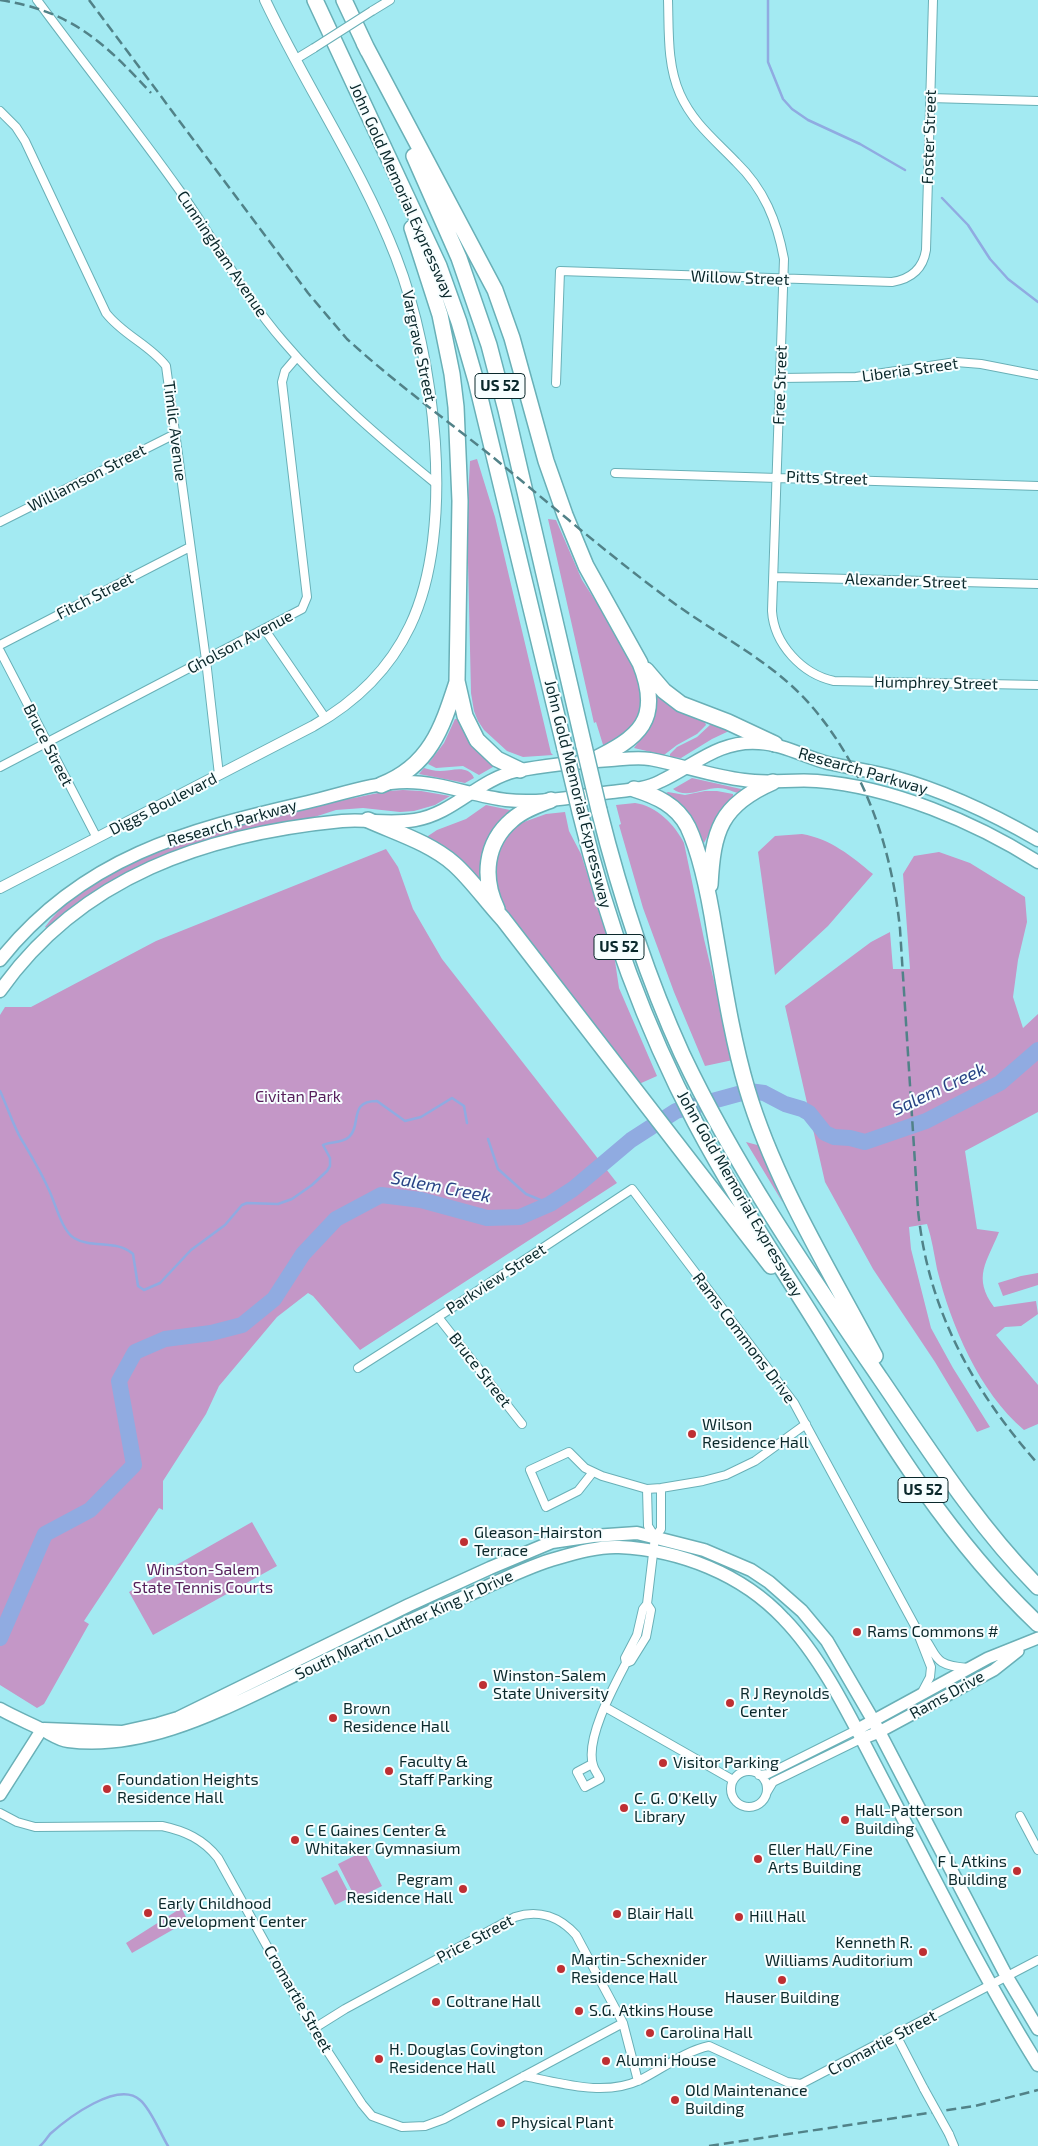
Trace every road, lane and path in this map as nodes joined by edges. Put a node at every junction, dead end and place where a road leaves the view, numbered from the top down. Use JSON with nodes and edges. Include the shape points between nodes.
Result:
{"nodes":[{"id":1,"x":36,"y":0,"type":"edge"},
{"id":2,"x":265,"y":0,"type":"edge"},
{"id":3,"x":315,"y":0,"type":"edge"},
{"id":4,"x":344,"y":0,"type":"edge"},
{"id":5,"x":390,"y":0,"type":"edge"},
{"id":6,"x":668,"y":0,"type":"edge"},
{"id":7,"x":933,"y":0,"type":"edge"},
{"id":8,"x":364,"y":43,"type":"junction"},
{"id":9,"x":296,"y":59,"type":"junction"},
{"id":10,"x":930,"y":98,"type":"junction"},
{"id":11,"x":1038,"y":102,"type":"edge"},
{"id":12,"x":0,"y":111,"type":"edge"},
{"id":13,"x":385,"y":151,"type":"junction"},
{"id":14,"x":916,"y":270,"type":"joint"},
{"id":15,"x":785,"y":279,"type":"junction"},
{"id":16,"x":297,"y":357,"type":"junction"},
{"id":17,"x":1038,"y":375,"type":"edge"},
{"id":18,"x":780,"y":378,"type":"junction"},
{"id":19,"x":556,"y":383,"type":"dead end"},
{"id":20,"x":175,"y":434,"type":"junction"},
{"id":21,"x":615,"y":473,"type":"dead end"},
{"id":22,"x":776,"y":477,"type":"junction"},
{"id":23,"x":436,"y":483,"type":"junction"},
{"id":24,"x":1038,"y":486,"type":"edge"},
{"id":25,"x":0,"y":522,"type":"edge"},
{"id":26,"x":190,"y":547,"type":"junction"},
{"id":27,"x":774,"y":577,"type":"junction"},
{"id":28,"x":1038,"y":584,"type":"edge"},
{"id":29,"x":265,"y":630,"type":"junction"},
{"id":30,"x":0,"y":645,"type":"edge"},
{"id":31,"x":0,"y":651,"type":"edge"},
{"id":32,"x":206,"y":660,"type":"junction"},
{"id":33,"x":640,"y":663,"type":"junction"},
{"id":34,"x":457,"y":681,"type":"junction"},
{"id":35,"x":834,"y":681,"type":"joint"},
{"id":36,"x":1038,"y":685,"type":"edge"},
{"id":37,"x":326,"y":719,"type":"junction"},
{"id":38,"x":47,"y":742,"type":"junction"},
{"id":39,"x":775,"y":744,"type":"junction"},
{"id":40,"x":591,"y":762,"type":"junction"},
{"id":41,"x":0,"y":767,"type":"edge"},
{"id":42,"x":683,"y":767,"type":"junction"},
{"id":43,"x":520,"y":770,"type":"junction"},
{"id":44,"x":219,"y":775,"type":"junction"},
{"id":45,"x":773,"y":782,"type":"junction"},
{"id":46,"x":381,"y":785,"type":"junction"},
{"id":47,"x":634,"y":789,"type":"junction"},
{"id":48,"x":472,"y":793,"type":"junction"},
{"id":49,"x":551,"y":800,"type":"junction"},
{"id":50,"x":368,"y":820,"type":"junction"},
{"id":51,"x":96,"y":838,"type":"junction"},
{"id":52,"x":1038,"y":840,"type":"edge"},
{"id":53,"x":1038,"y":862,"type":"edge"},
{"id":54,"x":0,"y":888,"type":"edge"},
{"id":55,"x":709,"y":896,"type":"junction"},
{"id":56,"x":502,"y":919,"type":"junction"},
{"id":57,"x":0,"y":960,"type":"edge"},
{"id":58,"x":0,"y":991,"type":"edge"},
{"id":59,"x":632,"y":1189,"type":"joint"},
{"id":60,"x":438,"y":1317,"type":"junction"},
{"id":61,"x":828,"y":1342,"type":"junction"},
{"id":62,"x":358,"y":1368,"type":"dead end"},
{"id":63,"x":909,"y":1421,"type":"junction"},
{"id":64,"x":522,"y":1424,"type":"dead end"},
{"id":65,"x":806,"y":1424,"type":"junction"},
{"id":66,"x":593,"y":1472,"type":"junction"},
{"id":67,"x":661,"y":1488,"type":"junction"},
{"id":68,"x":647,"y":1489,"type":"junction"},
{"id":69,"x":655,"y":1537,"type":"junction"},
{"id":70,"x":653,"y":1552,"type":"junction"},
{"id":71,"x":1038,"y":1587,"type":"edge"},
{"id":72,"x":647,"y":1604,"type":"junction"},
{"id":73,"x":1038,"y":1624,"type":"edge"},
{"id":74,"x":915,"y":1626,"type":"junction"},
{"id":75,"x":1033,"y":1641,"type":"edge"},
{"id":76,"x":632,"y":1645,"type":"junction"},
{"id":77,"x":640,"y":1647,"type":"junction"},
{"id":78,"x":626,"y":1663,"type":"junction"},
{"id":79,"x":970,"y":1668,"type":"junction"},
{"id":80,"x":920,"y":1696,"type":"junction"},
{"id":81,"x":605,"y":1707,"type":"junction"},
{"id":82,"x":0,"y":1709,"type":"edge"},
{"id":83,"x":876,"y":1726,"type":"junction"},
{"id":84,"x":42,"y":1729,"type":"junction"},
{"id":85,"x":858,"y":1734,"type":"junction"},
{"id":86,"x":592,"y":1764,"type":"dead end"},
{"id":87,"x":759,"y":1775,"type":"junction"},
{"id":88,"x":733,"y":1780,"type":"junction"},
{"id":89,"x":766,"y":1794,"type":"junction"},
{"id":90,"x":0,"y":1796,"type":"edge"},
{"id":91,"x":0,"y":1814,"type":"edge"},
{"id":92,"x":1020,"y":1816,"type":"dead end"},
{"id":93,"x":1038,"y":1850,"type":"edge"},
{"id":94,"x":1038,"y":1960,"type":"edge"},
{"id":95,"x":1007,"y":1977,"type":"junction"},
{"id":96,"x":991,"y":1985,"type":"junction"},
{"id":97,"x":623,"y":2023,"type":"junction"},
{"id":98,"x":1038,"y":2029,"type":"edge"},
{"id":99,"x":313,"y":2030,"type":"junction"},
{"id":100,"x":896,"y":2035,"type":"junction"},
{"id":101,"x":1037,"y":2063,"type":"edge"},
{"id":102,"x":523,"y":2076,"type":"junction"},
{"id":103,"x":638,"y":2081,"type":"junction"},
{"id":104,"x":954,"y":2146,"type":"edge"}],
"edges":[{"from":1,"to":16,"type":"street","name":"Cunningham Avenue","via":[[180,190],[260,314]]},
{"from":2,"to":9,"type":"street","name":"Vargrave Street"},
{"from":3,"to":13,"type":"highway","name":"John Gold Memorial Expressway","number":"US 52"},
{"from":4,"to":8,"type":"highway","name":"John Gold Memorial Expressway","number":"US 52"},
{"from":5,"to":9,"type":"street","bridge":true},
{"from":6,"to":15,"type":"street","name":"Free Street","via":[[670,52],[680,94],[700,127],[738,163],[768,203],[779,233]]},
{"from":7,"to":10,"type":"street","name":"Foster Street"},
{"from":8,"to":33,"type":"highway","via":[[495,290],[564,515],[586,566]]},
{"from":8,"to":63,"type":"highway","name":"John Gold Memorial Expressway","number":"US 52","bridge":true,"via":[[448,232],[486,337],[616,874],[634,934],[663,1008],[726,1138],[840,1319]]},
{"from":9,"to":23,"type":"street","name":"Vargrave Street","via":[[376,210],[404,281],[429,383]]},
{"from":10,"to":11,"type":"street"},
{"from":10,"to":14,"type":"street","name":"Foster Street","via":[[926,250],[923,262]]},
{"from":12,"to":20,"type":"street","name":"Timlic Avenue","via":[[25,141],[106,313],[114,324],[166,366]]},
{"from":13,"to":34,"type":"highway","via":[[432,288],[452,374],[460,468]]},
{"from":13,"to":61,"type":"highway","name":"John Gold Memorial Expressway","number":"US 52","bridge":true,"via":[[439,266],[468,351],[580,812],[616,940],[673,1078],[706,1143]]},
{"from":14,"to":15,"type":"street","name":"Willow Street","via":[[908,278],[892,282]]},
{"from":15,"to":18,"type":"street","name":"Free Street"},
{"from":15,"to":19,"type":"street","name":"Willow Street","via":[[560,272]]},
{"from":16,"to":23,"type":"street","name":"Cunningham Avenue","via":[[381,439]]},
{"from":16,"to":29,"type":"street","name":"Gholson Avenue","via":[[285,371],[282,382],[307,596],[302,609]]},
{"from":17,"to":18,"type":"street","name":"Liberia Street","via":[[956,362],[856,377]]},
{"from":18,"to":22,"type":"street","name":"Free Street"},
{"from":20,"to":25,"type":"street","name":"Williamson Street"},
{"from":20,"to":26,"type":"street","name":"Timlic Avenue"},
{"from":21,"to":22,"type":"street","name":"Pitts Street"},
{"from":22,"to":24,"type":"street","name":"Pitts Street"},
{"from":22,"to":27,"type":"street","name":"Free Street"},
{"from":23,"to":37,"type":"street","name":"Vargrave Street","via":[[429,569],[410,626],[376,678]]},
{"from":26,"to":30,"type":"street","name":"Fitch Street"},
{"from":26,"to":32,"type":"street","name":"Timlic Avenue"},
{"from":27,"to":28,"type":"street","name":"Alexander Street"},
{"from":27,"to":35,"type":"street","name":"Free Street","via":[[772,611],[776,632],[801,664],[821,678]]},
{"from":29,"to":32,"type":"street","name":"Gholson Avenue"},
{"from":29,"to":37,"type":"street"},
{"from":31,"to":38,"type":"street","name":"Bruce Street"},
{"from":32,"to":38,"type":"street","name":"Gholson Avenue"},
{"from":32,"to":44,"type":"street","name":"Timlic Avenue"},
{"from":33,"to":39,"type":"highway","via":[[664,691],[681,704]]},
{"from":33,"to":40,"type":"highway","via":[[649,697],[643,724],[624,744]]},
{"from":34,"to":43,"type":"highway","via":[[465,716],[477,740],[497,759]]},
{"from":34,"to":46,"type":"highway","via":[[442,728],[428,751],[406,773]]},
{"from":35,"to":36,"type":"street","name":"Humphrey Street"},
{"from":37,"to":44,"type":"street","name":"Diggs Boulevard"},
{"from":38,"to":41,"type":"street","name":"Gholson Avenue"},
{"from":38,"to":51,"type":"street","name":"Bruce Street"},
{"from":39,"to":42,"type":"main road","name":"Research Parkway","via":[[748,742],[729,745]]},
{"from":39,"to":52,"type":"main road","name":"Research Parkway","via":[[813,758],[924,787],[987,812]]},
{"from":40,"to":42,"type":"main road","name":"Research Parkway","via":[[646,759]]},
{"from":40,"to":43,"type":"main road","name":"Research Parkway"},
{"from":42,"to":45,"type":"main road","name":"Research Parkway","via":[[743,780]]},
{"from":42,"to":47,"type":"main road","name":"Research Parkway","via":[[662,781]]},
{"from":43,"to":48,"type":"main road","name":"Research Parkway","via":[[496,778]]},
{"from":44,"to":51,"type":"street","name":"Diggs Boulevard"},
{"from":45,"to":53,"type":"main road","name":"Research Parkway","via":[[822,782],[891,796],[972,826]]},
{"from":45,"to":55,"type":"highway","via":[[740,801],[720,826],[713,846]]},
{"from":46,"to":48,"type":"main road","name":"Research Parkway","via":[[414,782]]},
{"from":46,"to":57,"type":"main road","name":"Research Parkway","via":[[209,826],[137,853],[62,898],[29,926]]},
{"from":47,"to":49,"type":"main road","name":"Research Parkway"},
{"from":47,"to":55,"type":"highway","via":[[662,799],[685,822]]},
{"from":48,"to":49,"type":"main road","name":"Research Parkway","via":[[504,800]]},
{"from":48,"to":50,"type":"main road","name":"Research Parkway","via":[[428,817],[402,821]]},
{"from":49,"to":56,"type":"highway","via":[[513,819],[492,845],[487,878]]},
{"from":50,"to":56,"type":"highway","via":[[446,858]]},
{"from":50,"to":58,"type":"main road","name":"Research Parkway","via":[[339,821],[238,837],[191,851],[145,870],[100,894],[60,923],[25,958]]},
{"from":51,"to":54,"type":"street","name":"Diggs Boulevard"},
{"from":55,"to":63,"type":"highway","via":[[732,1024],[765,1139],[787,1190]]},
{"from":56,"to":61,"type":"highway"},
{"from":59,"to":60,"type":"street","name":"Parkview Street"},
{"from":59,"to":65,"type":"street","name":"Rams Commons Drive","via":[[778,1380]]},
{"from":60,"to":62,"type":"street","name":"Parkview Street"},
{"from":60,"to":64,"type":"street","name":"Bruce Street"},
{"from":61,"to":73,"type":"highway","name":"John Gold Memorial Expressway","number":"US 52","via":[[935,1508],[978,1562]]},
{"from":63,"to":71,"type":"highway","name":"John Gold Memorial Expressway","number":"US 52","via":[[977,1519]]},
{"from":65,"to":67,"type":"street","via":[[755,1461],[726,1475]]},
{"from":65,"to":74,"type":"street","name":"Rams Commons Drive"},
{"from":66,"to":66,"type":"street","via":[[569,1452],[530,1470],[546,1507],[578,1491]]},
{"from":66,"to":68,"type":"street"},
{"from":67,"to":68,"type":"street"},
{"from":67,"to":69,"type":"street","via":[[661,1529]]},
{"from":68,"to":69,"type":"street","via":[[648,1526]]},
{"from":69,"to":70,"type":"street"},
{"from":69,"to":83,"type":"main road","name":"South Martin Luther King Jr Drive","via":[[704,1550],[751,1570],[769,1582],[818,1627]]},
{"from":69,"to":84,"type":"main road","name":"South Martin Luther King Jr Drive","via":[[637,1533],[552,1542],[409,1605],[202,1708],[158,1724],[122,1732]]},
{"from":70,"to":72,"type":"street"},
{"from":70,"to":84,"type":"main road","name":"South Martin Luther King Jr Drive","via":[[616,1547],[550,1560],[415,1617],[248,1698],[164,1732],[90,1742],[64,1741]]},
{"from":70,"to":85,"type":"main road","name":"South Martin Luther King Jr Drive","via":[[675,1555],[709,1567],[772,1606],[810,1650]]},
{"from":72,"to":76,"type":"street"},
{"from":72,"to":77,"type":"street","via":[[651,1610]]},
{"from":74,"to":79,"type":"street","via":[[941,1662],[951,1667]]},
{"from":74,"to":80,"type":"street","via":[[931,1667],[930,1677]]},
{"from":75,"to":79,"type":"main road","name":"Rams Drive"},
{"from":75,"to":83,"type":"main road","name":"Rams Drive","via":[[994,1670]]},
{"from":76,"to":77,"type":"street"},
{"from":76,"to":78,"type":"street","via":[[625,1658]]},
{"from":77,"to":78,"type":"street"},
{"from":78,"to":81,"type":"street"},
{"from":79,"to":80,"type":"main road","name":"Rams Drive"},
{"from":80,"to":83,"type":"main road","name":"Rams Drive"},
{"from":81,"to":86,"type":"street","via":[[595,1733]]},
{"from":81,"to":88,"type":"street"},
{"from":82,"to":84,"type":"main road","name":"South Martin Luther King Jr Drive"},
{"from":83,"to":85,"type":"main road"},
{"from":83,"to":95,"type":"main road","name":"South Martin Luther King Jr Drive"},
{"from":84,"to":90,"type":"main road"},
{"from":85,"to":87,"type":"street","via":[[768,1774]]},
{"from":85,"to":89,"type":"street","via":[[773,1782]]},
{"from":85,"to":96,"type":"main road","name":"South Martin Luther King Jr Drive"},
{"from":87,"to":88,"type":"street","via":[[744,1772]]},
{"from":87,"to":89,"type":"street","via":[[766,1783]]},
{"from":88,"to":89,"type":"street","via":[[731,1794],[741,1805],[757,1805]]},
{"from":91,"to":99,"type":"street","name":"Cromartie Street","via":[[35,1827],[162,1826],[178,1829],[202,1841],[218,1858]]},
{"from":92,"to":93,"type":"street"},
{"from":94,"to":95,"type":"street","name":"Cromartie Street"},
{"from":95,"to":96,"type":"street","name":"Cromartie Street"},
{"from":95,"to":98,"type":"main road","name":"South Martin Luther King Jr Drive"},
{"from":96,"to":100,"type":"street","name":"Cromartie Street"},
{"from":96,"to":101,"type":"main road","name":"South Martin Luther King Jr Drive"},
{"from":97,"to":99,"type":"street","name":"Price Street","via":[[576,1935],[546,1914],[523,1914],[339,2012]]},
{"from":97,"to":102,"type":"street","name":"Cromartie Street"},
{"from":97,"to":103,"type":"street","name":"Price Street"},
{"from":99,"to":102,"type":"street","name":"Cromartie Street","via":[[372,2116],[402,2127],[425,2126],[444,2119]]},
{"from":100,"to":103,"type":"street","name":"Cromartie Street","via":[[801,2084],[787,2082],[709,2046]]},
{"from":100,"to":104,"type":"street","bridge":true},
{"from":102,"to":103,"type":"street","name":"Cromartie Street","via":[[598,2089]]}]}
